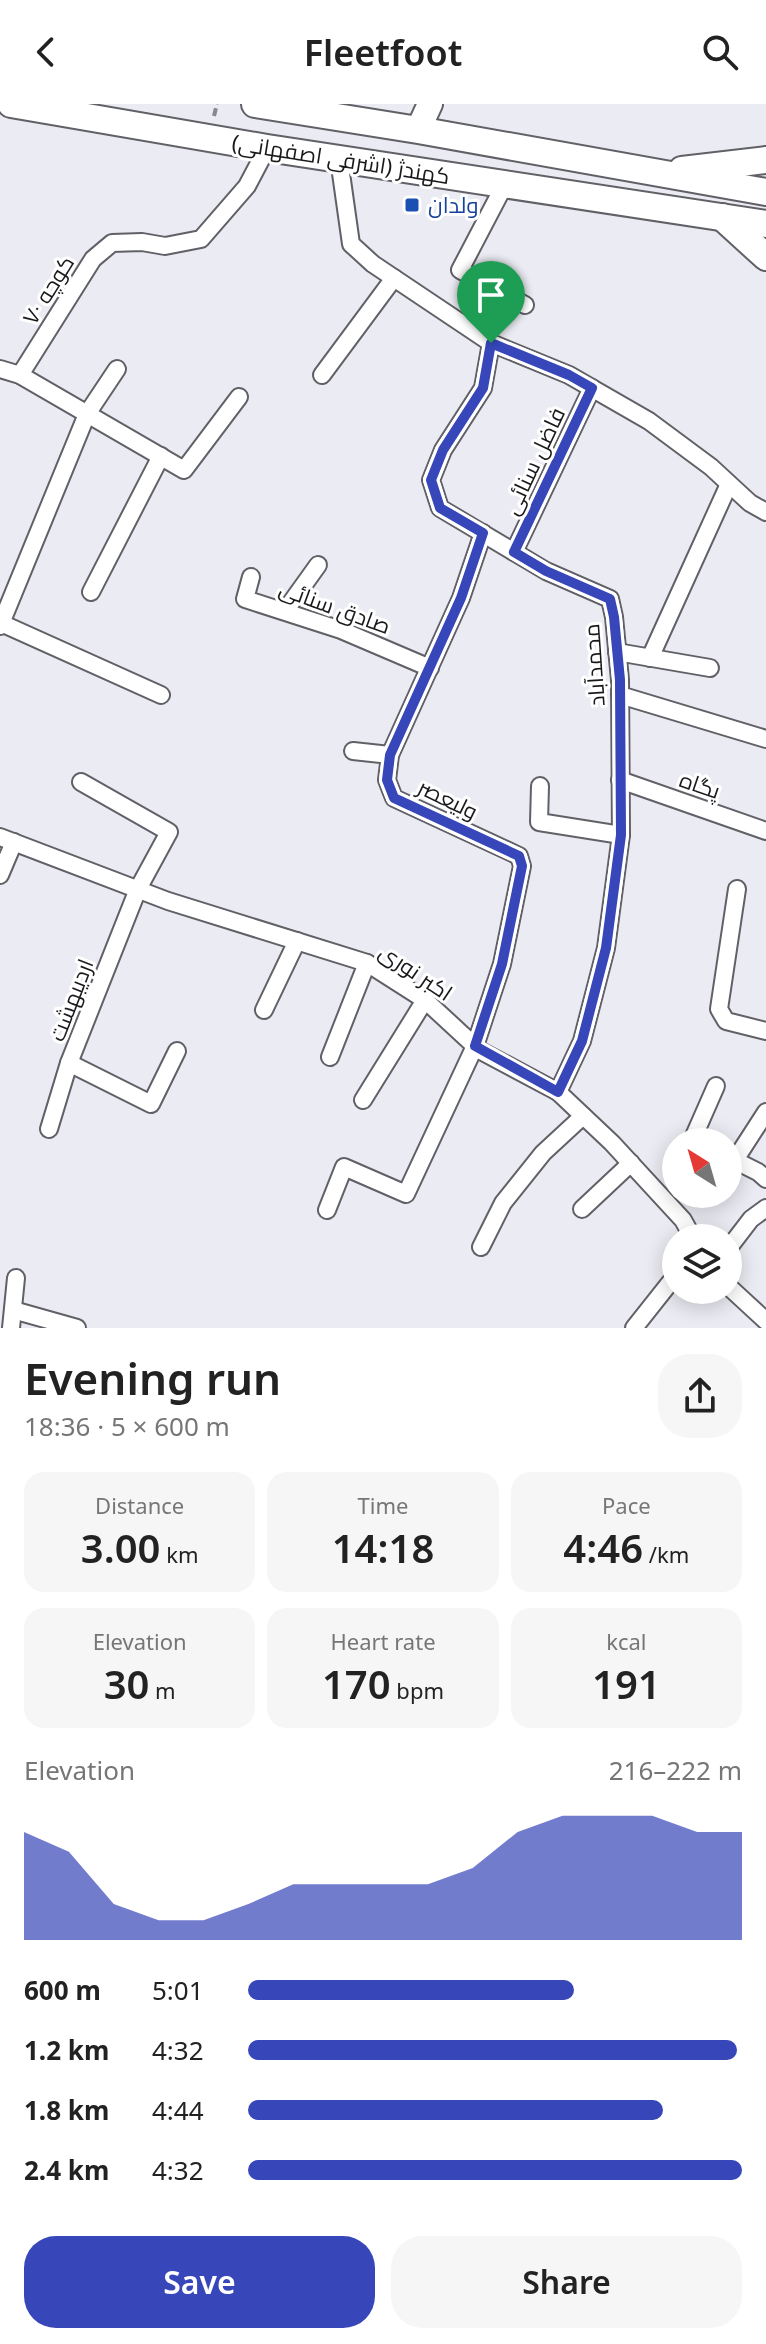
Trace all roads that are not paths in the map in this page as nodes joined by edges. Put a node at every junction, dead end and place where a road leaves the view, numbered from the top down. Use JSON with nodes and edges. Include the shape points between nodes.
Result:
{"nodes":[{"id":1,"x":11,"y":104,"type":"edge"},
{"id":2,"x":255,"y":104,"type":"edge"},
{"id":3,"x":430,"y":104,"type":"edge"},
{"id":4,"x":418,"y":130,"type":"junction"},
{"id":5,"x":267,"y":148,"type":"junction"},
{"id":6,"x":339,"y":159,"type":"junction"},
{"id":7,"x":766,"y":160,"type":"edge"},
{"id":8,"x":655,"y":173,"type":"junction"},
{"id":9,"x":505,"y":184,"type":"junction"},
{"id":10,"x":766,"y":192,"type":"edge"},
{"id":11,"x":722,"y":217,"type":"junction"},
{"id":12,"x":766,"y":224,"type":"edge"},
{"id":13,"x":766,"y":257,"type":"edge"},
{"id":14,"x":394,"y":278,"type":"junction"},
{"id":15,"x":525,"y":305,"type":"dead end"},
{"id":16,"x":491,"y":343,"type":"junction"},
{"id":17,"x":0,"y":369,"type":"edge"},
{"id":18,"x":117,"y":369,"type":"dead end"},
{"id":19,"x":20,"y":375,"type":"junction"},
{"id":20,"x":322,"y":375,"type":"dead end"},
{"id":21,"x":592,"y":388,"type":"junction"},
{"id":22,"x":239,"y":397,"type":"dead end"},
{"id":23,"x":87,"y":414,"type":"junction"},
{"id":24,"x":161,"y":456,"type":"junction"},
{"id":25,"x":729,"y":484,"type":"junction"},
{"id":26,"x":766,"y":512,"type":"edge"},
{"id":27,"x":483,"y":533,"type":"junction"},
{"id":28,"x":514,"y":552,"type":"junction"},
{"id":29,"x":318,"y":565,"type":"dead end"},
{"id":30,"x":251,"y":577,"type":"dead end"},
{"id":31,"x":91,"y":592,"type":"dead end"},
{"id":32,"x":285,"y":611,"type":"junction"},
{"id":33,"x":1,"y":624,"type":"edge"},
{"id":34,"x":617,"y":652,"type":"junction"},
{"id":35,"x":650,"y":658,"type":"junction"},
{"id":36,"x":430,"y":668,"type":"junction"},
{"id":37,"x":710,"y":668,"type":"dead end"},
{"id":38,"x":161,"y":695,"type":"dead end"},
{"id":39,"x":620,"y":695,"type":"junction"},
{"id":40,"x":766,"y":739,"type":"edge"},
{"id":41,"x":353,"y":751,"type":"dead end"},
{"id":42,"x":390,"y":755,"type":"junction"},
{"id":43,"x":620,"y":780,"type":"junction"},
{"id":44,"x":81,"y":782,"type":"dead end"},
{"id":45,"x":540,"y":786,"type":"dead end"},
{"id":46,"x":766,"y":831,"type":"edge"},
{"id":47,"x":621,"y":835,"type":"junction"},
{"id":48,"x":7,"y":839,"type":"edge"},
{"id":49,"x":0,"y":875,"type":"edge"},
{"id":50,"x":138,"y":889,"type":"junction"},
{"id":51,"x":737,"y":889,"type":"dead end"},
{"id":52,"x":297,"y":941,"type":"junction"},
{"id":53,"x":367,"y":963,"type":"junction"},
{"id":54,"x":425,"y":1000,"type":"junction"},
{"id":55,"x":264,"y":1010,"type":"dead end"},
{"id":56,"x":766,"y":1031,"type":"edge"},
{"id":57,"x":475,"y":1046,"type":"junction"},
{"id":58,"x":177,"y":1051,"type":"dead end"},
{"id":59,"x":330,"y":1057,"type":"dead end"},
{"id":60,"x":69,"y":1063,"type":"junction"},
{"id":61,"x":716,"y":1086,"type":"dead end"},
{"id":62,"x":558,"y":1092,"type":"junction"},
{"id":63,"x":363,"y":1100,"type":"dead end"},
{"id":64,"x":766,"y":1112,"type":"edge"},
{"id":65,"x":583,"y":1116,"type":"junction"},
{"id":66,"x":698,"y":1128,"type":"edge"},
{"id":67,"x":49,"y":1129,"type":"dead end"},
{"id":68,"x":742,"y":1144,"type":"edge"},
{"id":69,"x":631,"y":1163,"type":"junction"},
{"id":70,"x":742,"y":1163,"type":"edge"},
{"id":71,"x":766,"y":1179,"type":"edge"},
{"id":72,"x":766,"y":1208,"type":"edge"},
{"id":73,"x":582,"y":1209,"type":"dead end"},
{"id":74,"x":327,"y":1210,"type":"dead end"},
{"id":75,"x":685,"y":1224,"type":"edge"},
{"id":76,"x":742,"y":1231,"type":"edge"},
{"id":77,"x":481,"y":1247,"type":"dead end"},
{"id":78,"x":16,"y":1278,"type":"dead end"},
{"id":79,"x":662,"y":1293,"type":"edge"},
{"id":80,"x":742,"y":1299,"type":"edge"},
{"id":81,"x":13,"y":1310,"type":"junction"},
{"id":82,"x":766,"y":1321,"type":"edge"},
{"id":83,"x":11,"y":1328,"type":"edge"},
{"id":84,"x":77,"y":1328,"type":"edge"},
{"id":85,"x":634,"y":1328,"type":"edge"}],
"edges":[{"from":1,"to":5,"type":"main road","name":"کهندژ (اشرفی اصفهانی)"},
{"from":2,"to":4,"type":"main road","name":"کهندژ (اشرفی اصفهانی)"},
{"from":3,"to":4,"type":"street"},
{"from":4,"to":8,"type":"main road","name":"کهندژ (اشرفی اصفهانی)"},
{"from":5,"to":6,"type":"main road","name":"کهندژ (اشرفی اصفهانی)"},
{"from":5,"to":19,"type":"street","name":"کوچه ۷۰","via":[[247,186],[201,239],[165,246],[112,243],[93,259]]},
{"from":6,"to":9,"type":"main road","name":"کهندژ (اشرفی اصفهانی)"},
{"from":6,"to":14,"type":"street","via":[[351,244]]},
{"from":7,"to":8,"type":"main road"},
{"from":8,"to":10,"type":"main road","name":"کهندژ (اشرفی اصفهانی)"},
{"from":9,"to":11,"type":"main road","name":"کهندژ (اشرفی اصفهانی)"},
{"from":9,"to":15,"type":"street","via":[[460,270]]},
{"from":11,"to":12,"type":"main road","name":"کهندژ (اشرفی اصفهانی)"},
{"from":11,"to":13,"type":"main road"},
{"from":14,"to":16,"type":"street"},
{"from":14,"to":20,"type":"street"},
{"from":16,"to":21,"type":"street"},
{"from":16,"to":27,"type":"street","name":"محمدآباد","via":[[483,388],[443,450],[431,480],[440,508]]},
{"from":17,"to":19,"type":"street"},
{"from":18,"to":23,"type":"street"},
{"from":19,"to":23,"type":"street"},
{"from":21,"to":25,"type":"street","via":[[649,421]]},
{"from":21,"to":28,"type":"street","name":"فاضل سنائی"},
{"from":22,"to":24,"type":"street","via":[[184,470]]},
{"from":23,"to":24,"type":"street"},
{"from":23,"to":33,"type":"street"},
{"from":24,"to":31,"type":"street"},
{"from":25,"to":26,"type":"street"},
{"from":25,"to":35,"type":"street"},
{"from":27,"to":28,"type":"street","name":"محمدآباد"},
{"from":27,"to":36,"type":"street","name":"ولیعصر"},
{"from":28,"to":34,"type":"street","name":"محمدآباد","via":[[610,599]]},
{"from":29,"to":32,"type":"street"},
{"from":30,"to":32,"type":"street","name":"صادق سنائی","via":[[245,599]]},
{"from":32,"to":36,"type":"street","name":"صادق سنائی"},
{"from":33,"to":38,"type":"street"},
{"from":34,"to":35,"type":"street"},
{"from":34,"to":39,"type":"street","name":"محمدآباد"},
{"from":35,"to":37,"type":"street"},
{"from":36,"to":42,"type":"street","name":"ولیعصر"},
{"from":39,"to":40,"type":"street"},
{"from":39,"to":43,"type":"street","name":"محمدآباد"},
{"from":41,"to":42,"type":"street"},
{"from":42,"to":57,"type":"street","name":"ولیعصر","via":[[387,780],[394,798],[519,856],[522,866],[502,964]]},
{"from":43,"to":46,"type":"street","name":"پگاه"},
{"from":43,"to":47,"type":"street","name":"محمدآباد"},
{"from":44,"to":50,"type":"street","name":"اردیبهشت","via":[[169,832]]},
{"from":45,"to":47,"type":"street","via":[[539,822]]},
{"from":47,"to":62,"type":"street","name":"محمدآباد","via":[[606,948],[582,1041]]},
{"from":48,"to":49,"type":"street"},
{"from":48,"to":50,"type":"street","name":"اکبر نوری"},
{"from":50,"to":52,"type":"street","name":"اکبر نوری"},
{"from":50,"to":60,"type":"street","name":"اردیبهشت"},
{"from":51,"to":56,"type":"street","via":[[719,1009],[726,1021]]},
{"from":52,"to":53,"type":"street","name":"اکبر نوری"},
{"from":52,"to":55,"type":"street"},
{"from":53,"to":54,"type":"street","name":"اکبر نوری"},
{"from":53,"to":59,"type":"street"},
{"from":54,"to":57,"type":"street","name":"اکبر نوری"},
{"from":54,"to":63,"type":"street"},
{"from":57,"to":62,"type":"street","name":"اکبر نوری"},
{"from":57,"to":74,"type":"street","via":[[406,1194],[344,1167]]},
{"from":58,"to":60,"type":"street","via":[[151,1104]]},
{"from":60,"to":67,"type":"street","name":"اردیبهشت"},
{"from":61,"to":66,"type":"street"},
{"from":62,"to":65,"type":"street","name":"اکبر نوری"},
{"from":64,"to":68,"type":"street"},
{"from":65,"to":69,"type":"street","name":"اکبر نوری"},
{"from":65,"to":77,"type":"street","via":[[543,1153],[503,1203]]},
{"from":69,"to":73,"type":"street"},
{"from":69,"to":75,"type":"street","name":"اکبر نوری"},
{"from":70,"to":71,"type":"street"},
{"from":72,"to":76,"type":"street"},
{"from":78,"to":81,"type":"street"},
{"from":79,"to":85,"type":"street"},
{"from":80,"to":82,"type":"street"},
{"from":81,"to":83,"type":"street"},
{"from":81,"to":84,"type":"street"}]}
